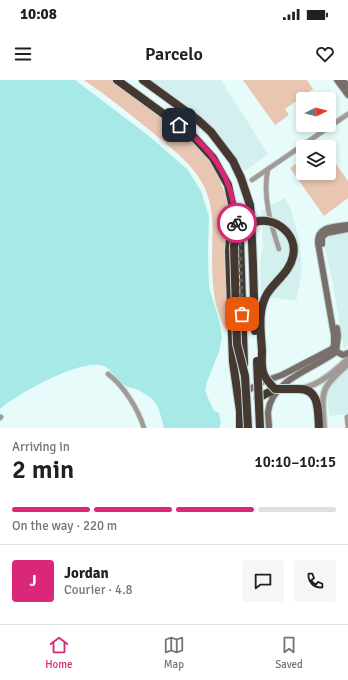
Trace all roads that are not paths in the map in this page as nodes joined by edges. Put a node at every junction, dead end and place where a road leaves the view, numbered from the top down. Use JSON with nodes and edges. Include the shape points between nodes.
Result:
{"nodes":[{"id":1,"x":117,"y":80,"type":"edge"},
{"id":2,"x":143,"y":80,"type":"edge"},
{"id":3,"x":339,"y":80,"type":"edge"},
{"id":4,"x":348,"y":87,"type":"edge"},
{"id":5,"x":348,"y":95,"type":"edge"},
{"id":6,"x":348,"y":114,"type":"edge"},
{"id":7,"x":268,"y":169,"type":"junction"},
{"id":8,"x":252,"y":180,"type":"dead end"},
{"id":9,"x":230,"y":190,"type":"junction"},
{"id":10,"x":348,"y":225,"type":"edge"},
{"id":11,"x":343,"y":228,"type":"edge"},
{"id":12,"x":279,"y":250,"type":"dead end"},
{"id":13,"x":334,"y":351,"type":"junction"},
{"id":14,"x":348,"y":353,"type":"edge"},
{"id":15,"x":348,"y":359,"type":"edge"},
{"id":16,"x":348,"y":364,"type":"edge"},
{"id":17,"x":298,"y":370,"type":"junction"},
{"id":18,"x":108,"y":374,"type":"dead end"},
{"id":19,"x":244,"y":376,"type":"junction"},
{"id":20,"x":280,"y":376,"type":"junction"},
{"id":21,"x":286,"y":383,"type":"junction"},
{"id":22,"x":301,"y":388,"type":"junction"},
{"id":23,"x":275,"y":389,"type":"junction"},
{"id":24,"x":258,"y":398,"type":"junction"},
{"id":25,"x":240,"y":411,"type":"junction"},
{"id":26,"x":348,"y":417,"type":"edge"},
{"id":27,"x":348,"y":427,"type":"edge"},
{"id":28,"x":144,"y":428,"type":"edge"},
{"id":29,"x":240,"y":428,"type":"edge"},
{"id":30,"x":248,"y":428,"type":"edge"},
{"id":31,"x":260,"y":428,"type":"edge"},
{"id":32,"x":269,"y":428,"type":"edge"},
{"id":33,"x":319,"y":428,"type":"edge"},
{"id":34,"x":324,"y":428,"type":"edge"}],
"edges":[{"from":1,"to":9,"type":"highway","via":[[191,134],[213,158]]},
{"from":2,"to":24,"type":"highway","bridge":true,"via":[[211,132],[233,161],[242,178],[250,205]]},
{"from":3,"to":4,"type":"main road"},
{"from":3,"to":5,"type":"main road"},
{"from":6,"to":7,"type":"street"},
{"from":7,"to":8,"type":"street"},
{"from":7,"to":12,"type":"street","via":[[268,210]]},
{"from":9,"to":19,"type":"highway","bridge":true,"via":[[240,240]]},
{"from":9,"to":25,"type":"highway","via":[[232,346]]},
{"from":10,"to":11,"type":"main road"},
{"from":11,"to":13,"type":"main road","via":[[327,233],[321,240],[338,336]]},
{"from":13,"to":14,"type":"main road","via":[[343,355]]},
{"from":13,"to":17,"type":"main road","via":[[329,357]]},
{"from":15,"to":22,"type":"street","via":[[327,377]]},
{"from":16,"to":34,"type":"street","via":[[325,388]]},
{"from":17,"to":20,"type":"main road"},
{"from":17,"to":21,"type":"main road"},
{"from":18,"to":28,"type":"street","via":[[116,380],[130,400]]},
{"from":19,"to":23,"type":"highway","bridge":true,"via":[[237,344],[235,242],[240,232],[249,224],[266,221],[277,224],[286,231],[293,247],[290,264],[268,292],[261,310],[263,373]]},
{"from":19,"to":30,"type":"highway","bridge":true},
{"from":20,"to":21,"type":"main road"},
{"from":20,"to":25,"type":"main road","via":[[262,382],[245,392],[241,398]]},
{"from":21,"to":32,"type":"main road","via":[[272,400],[268,413]]},
{"from":22,"to":23,"type":"highway","bridge":true},
{"from":22,"to":33,"type":"highway","via":[[312,393],[314,397]]},
{"from":23,"to":24,"type":"highway"},
{"from":24,"to":31,"type":"highway","bridge":true},
{"from":25,"to":29,"type":"highway"},
{"from":26,"to":27,"type":"street"}]}
